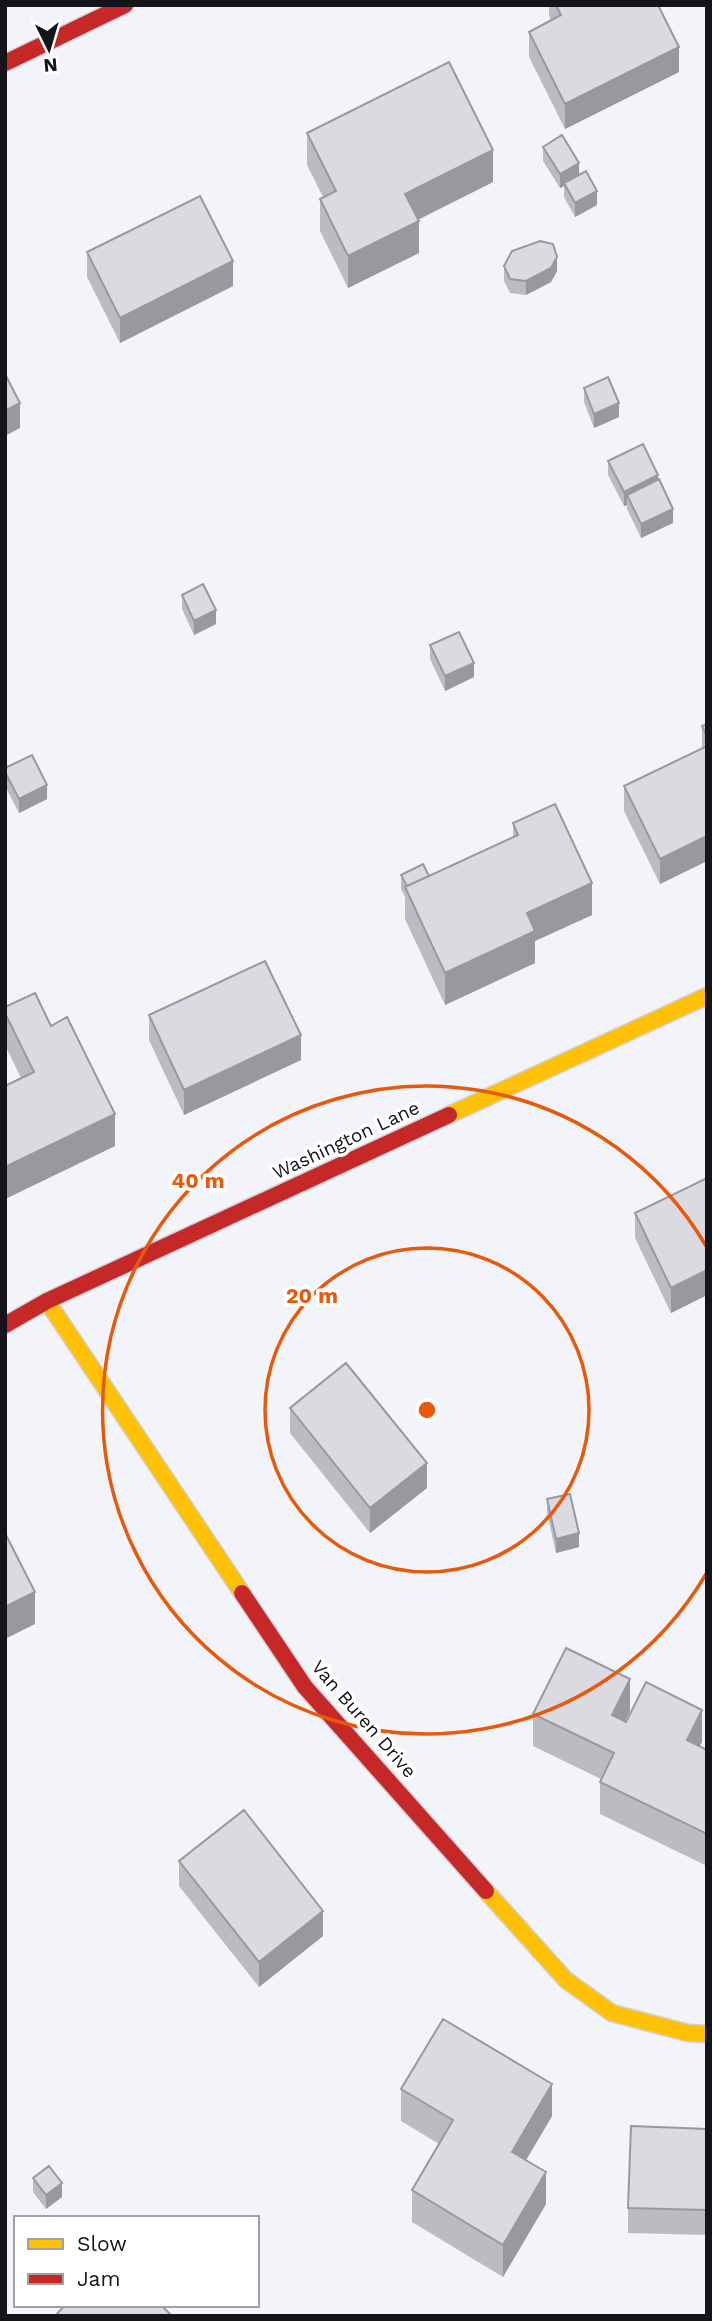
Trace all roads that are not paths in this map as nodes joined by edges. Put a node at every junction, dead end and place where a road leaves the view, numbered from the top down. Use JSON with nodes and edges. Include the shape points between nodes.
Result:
{"nodes":[{"id":1,"x":125,"y":5,"type":"edge"},
{"id":2,"x":5,"y":63,"type":"edge"},
{"id":3,"x":707,"y":996,"type":"edge"},
{"id":4,"x":47,"y":1301,"type":"junction"},
{"id":5,"x":5,"y":1325,"type":"edge"},
{"id":6,"x":707,"y":2034,"type":"edge"}],
"edges":[{"from":1,"to":2,"type":"street"},
{"from":3,"to":4,"type":"street","name":"Washington Lane"},
{"from":4,"to":5,"type":"street","name":"Washington Lane"},
{"from":4,"to":6,"type":"street","name":"Van Buren Drive","via":[[306,1687],[566,1980],[612,2013]]}]}
